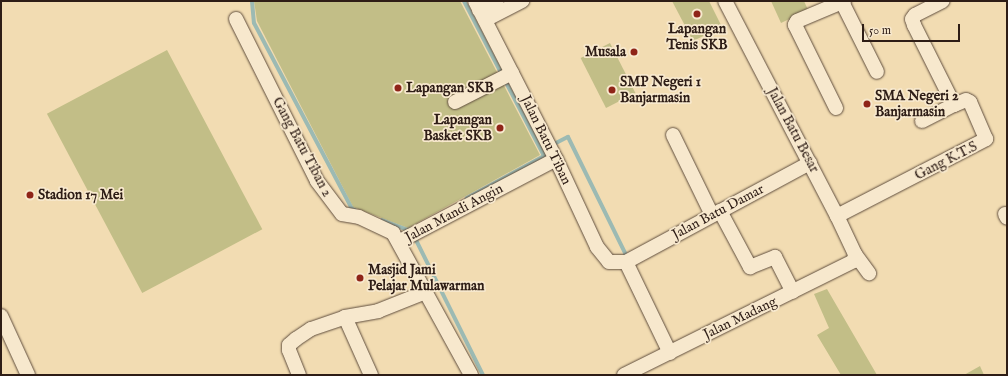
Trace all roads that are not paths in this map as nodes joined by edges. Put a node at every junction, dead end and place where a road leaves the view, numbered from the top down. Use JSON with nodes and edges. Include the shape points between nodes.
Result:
{"nodes":[{"id":1,"x":497,"y":1,"type":"edge"},
{"id":2,"x":522,"y":1,"type":"edge"},
{"id":3,"x":725,"y":1,"type":"edge"},
{"id":4,"x":943,"y":1,"type":"edge"},
{"id":5,"x":843,"y":2,"type":"edge"},
{"id":6,"x":480,"y":10,"type":"edge"},
{"id":7,"x":236,"y":19,"type":"dead end"},
{"id":8,"x":876,"y":72,"type":"dead end"},
{"id":9,"x":512,"y":73,"type":"junction"},
{"id":10,"x":455,"y":102,"type":"dead end"},
{"id":11,"x":954,"y":105,"type":"junction"},
{"id":12,"x":836,"y":108,"type":"dead end"},
{"id":13,"x":922,"y":121,"type":"dead end"},
{"id":14,"x":673,"y":135,"type":"dead end"},
{"id":15,"x":556,"y":159,"type":"junction"},
{"id":16,"x":810,"y":163,"type":"junction"},
{"id":17,"x":716,"y":213,"type":"junction"},
{"id":18,"x":837,"y":216,"type":"junction"},
{"id":19,"x":400,"y":241,"type":"junction"},
{"id":20,"x":855,"y":258,"type":"junction"},
{"id":21,"x":626,"y":262,"type":"junction"},
{"id":22,"x":869,"y":273,"type":"dead end"},
{"id":23,"x":426,"y":292,"type":"junction"},
{"id":24,"x":792,"y":292,"type":"junction"},
{"id":25,"x":1,"y":316,"type":"edge"},
{"id":26,"x":345,"y":317,"type":"junction"},
{"id":27,"x":5,"y":333,"type":"edge"},
{"id":28,"x":670,"y":353,"type":"junction"},
{"id":29,"x":28,"y":375,"type":"edge"},
{"id":30,"x":299,"y":375,"type":"edge"},
{"id":31,"x":370,"y":375,"type":"edge"},
{"id":32,"x":470,"y":375,"type":"edge"},
{"id":33,"x":624,"y":375,"type":"edge"}],
"edges":[{"from":1,"to":6,"type":"street"},
{"from":2,"to":6,"type":"street"},
{"from":3,"to":16,"type":"street","name":"Jalan Batu Besar"},
{"from":4,"to":11,"type":"street","via":[[912,19]]},
{"from":5,"to":8,"type":"street"},
{"from":5,"to":12,"type":"street","via":[[797,21],[795,25]]},
{"from":6,"to":9,"type":"street","name":"Jalan Batu Tiban"},
{"from":7,"to":19,"type":"street","name":"Gang Batu Tiban 2","via":[[318,181],[332,203],[342,214],[393,232]]},
{"from":9,"to":10,"type":"street"},
{"from":9,"to":15,"type":"street","name":"Jalan Batu Tiban"},
{"from":11,"to":13,"type":"street"},
{"from":11,"to":18,"type":"street","name":"Gang K.T.S","via":[[966,100],[970,102],[986,135],[985,141]]},
{"from":14,"to":17,"type":"street"},
{"from":15,"to":19,"type":"street","name":"Jalan Mandi Angin"},
{"from":15,"to":21,"type":"street","name":"Jalan Batu Tiban","via":[[603,257],[609,262]]},
{"from":16,"to":17,"type":"street","name":"Jalan Batu Damar"},
{"from":16,"to":18,"type":"street","name":"Jalan Batu Besar"},
{"from":17,"to":21,"type":"street","name":"Jalan Batu Damar"},
{"from":17,"to":24,"type":"street","via":[[750,267],[775,257]]},
{"from":18,"to":20,"type":"street","name":"Jalan Batu Besar","via":[[849,234]]},
{"from":19,"to":23,"type":"street","name":"Jalan Mandi Angin"},
{"from":20,"to":22,"type":"street","name":"Jalan Batu Besar"},
{"from":20,"to":24,"type":"street","name":"Jalan Madang"},
{"from":21,"to":28,"type":"street"},
{"from":23,"to":26,"type":"street","via":[[378,311]]},
{"from":23,"to":32,"type":"street","name":"Jalan Mandi Angin"},
{"from":24,"to":28,"type":"street","name":"Jalan Madang"},
{"from":25,"to":27,"type":"street"},
{"from":26,"to":30,"type":"street","via":[[311,330],[290,345],[290,356]]},
{"from":26,"to":31,"type":"street"},
{"from":27,"to":29,"type":"street"},
{"from":28,"to":33,"type":"street","name":"Jalan Madang"}]}
